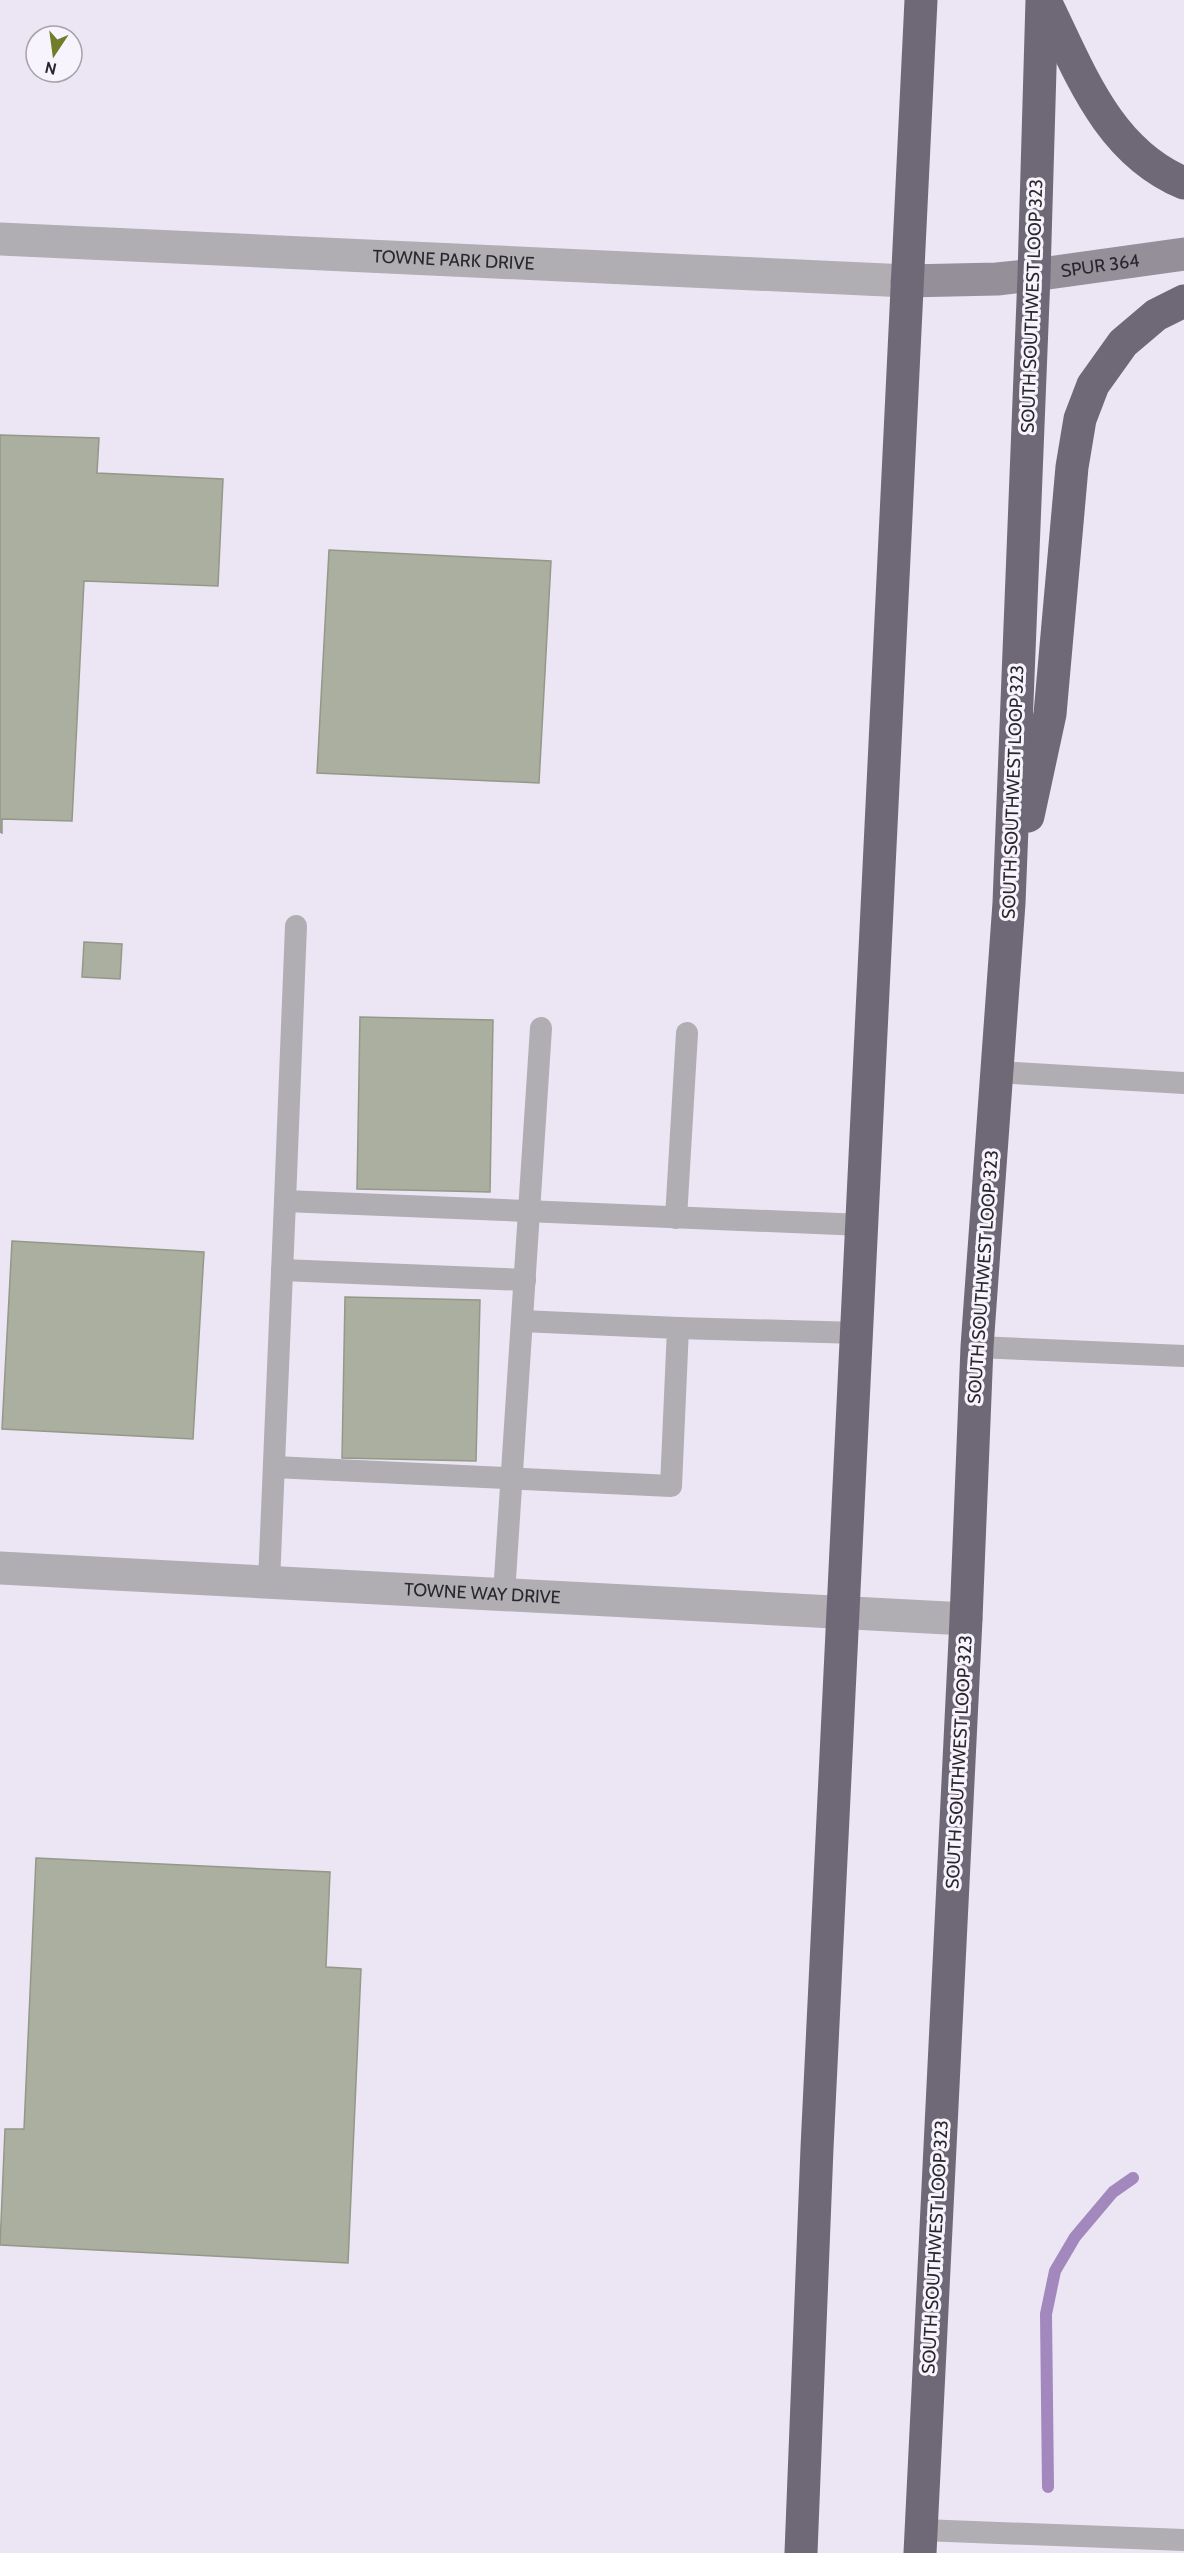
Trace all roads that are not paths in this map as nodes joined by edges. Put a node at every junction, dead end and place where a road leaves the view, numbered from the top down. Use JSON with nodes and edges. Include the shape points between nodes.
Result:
{"nodes":[{"id":1,"x":921,"y":0,"type":"edge"},
{"id":2,"x":1043,"y":0,"type":"edge"},
{"id":3,"x":1184,"y":183,"type":"edge"},
{"id":4,"x":0,"y":239,"type":"edge"},
{"id":5,"x":1184,"y":254,"type":"edge"},
{"id":6,"x":1034,"y":275,"type":"junction"},
{"id":7,"x":907,"y":281,"type":"junction"},
{"id":8,"x":1184,"y":301,"type":"edge"},
{"id":9,"x":1009,"y":903,"type":"junction"},
{"id":10,"x":296,"y":926,"type":"dead end"},
{"id":11,"x":541,"y":1028,"type":"dead end"},
{"id":12,"x":687,"y":1033,"type":"dead end"},
{"id":13,"x":997,"y":1072,"type":"junction"},
{"id":14,"x":1184,"y":1083,"type":"edge"},
{"id":15,"x":285,"y":1201,"type":"junction"},
{"id":16,"x":530,"y":1211,"type":"junction"},
{"id":17,"x":676,"y":1218,"type":"junction"},
{"id":18,"x":863,"y":1225,"type":"junction"},
{"id":19,"x":282,"y":1270,"type":"junction"},
{"id":20,"x":525,"y":1280,"type":"junction"},
{"id":21,"x":522,"y":1321,"type":"junction"},
{"id":22,"x":678,"y":1328,"type":"junction"},
{"id":23,"x":858,"y":1333,"type":"junction"},
{"id":24,"x":977,"y":1347,"type":"junction"},
{"id":25,"x":1184,"y":1356,"type":"edge"},
{"id":26,"x":274,"y":1467,"type":"junction"},
{"id":27,"x":512,"y":1478,"type":"junction"},
{"id":28,"x":0,"y":1568,"type":"edge"},
{"id":29,"x":269,"y":1582,"type":"junction"},
{"id":30,"x":504,"y":1594,"type":"junction"},
{"id":31,"x":844,"y":1613,"type":"junction"},
{"id":32,"x":966,"y":1619,"type":"junction"},
{"id":33,"x":1184,"y":2540,"type":"edge"},
{"id":34,"x":921,"y":2541,"type":"edge"},
{"id":35,"x":801,"y":2553,"type":"edge"}],
"edges":[{"from":1,"to":7,"type":"highway"},
{"from":2,"to":3,"type":"highway","via":[[1095,103],[1112,128],[1154,166]]},
{"from":2,"to":6,"type":"highway","name":"SOUTH SOUTHWEST LOOP 323"},
{"from":4,"to":7,"type":"street","name":"TOWNE PARK DRIVE"},
{"from":5,"to":6,"type":"street","name":"SPUR 364"},
{"from":6,"to":7,"type":"street","name":"SPUR 364"},
{"from":6,"to":9,"type":"highway","name":"SOUTH SOUTHWEST LOOP 323"},
{"from":7,"to":18,"type":"highway"},
{"from":8,"to":9,"type":"highway","via":[[1156,315],[1123,343],[1093,385],[1080,419],[1072,466],[1050,714]]},
{"from":9,"to":13,"type":"highway","name":"SOUTH SOUTHWEST LOOP 323"},
{"from":10,"to":15,"type":"lane"},
{"from":11,"to":16,"type":"lane"},
{"from":12,"to":17,"type":"lane"},
{"from":13,"to":14,"type":"lane"},
{"from":13,"to":24,"type":"highway","name":"SOUTH SOUTHWEST LOOP 323"},
{"from":15,"to":16,"type":"lane"},
{"from":15,"to":19,"type":"lane"},
{"from":16,"to":17,"type":"lane"},
{"from":16,"to":20,"type":"lane"},
{"from":17,"to":18,"type":"lane"},
{"from":18,"to":23,"type":"highway"},
{"from":19,"to":20,"type":"lane"},
{"from":19,"to":26,"type":"lane"},
{"from":20,"to":21,"type":"lane"},
{"from":21,"to":22,"type":"lane"},
{"from":21,"to":27,"type":"lane"},
{"from":22,"to":23,"type":"lane"},
{"from":22,"to":27,"type":"lane","via":[[671,1486]]},
{"from":23,"to":31,"type":"highway"},
{"from":24,"to":25,"type":"lane"},
{"from":24,"to":32,"type":"highway","name":"SOUTH SOUTHWEST LOOP 323"},
{"from":26,"to":27,"type":"lane"},
{"from":26,"to":29,"type":"lane"},
{"from":27,"to":30,"type":"lane"},
{"from":28,"to":29,"type":"street","name":"TOWNE WAY DRIVE"},
{"from":29,"to":30,"type":"street","name":"TOWNE WAY DRIVE"},
{"from":30,"to":31,"type":"street","name":"TOWNE WAY DRIVE"},
{"from":31,"to":32,"type":"street","name":"TOWNE WAY DRIVE"},
{"from":31,"to":35,"type":"highway"},
{"from":32,"to":34,"type":"highway","name":"SOUTH SOUTHWEST LOOP 323"},
{"from":33,"to":34,"type":"lane"}]}
